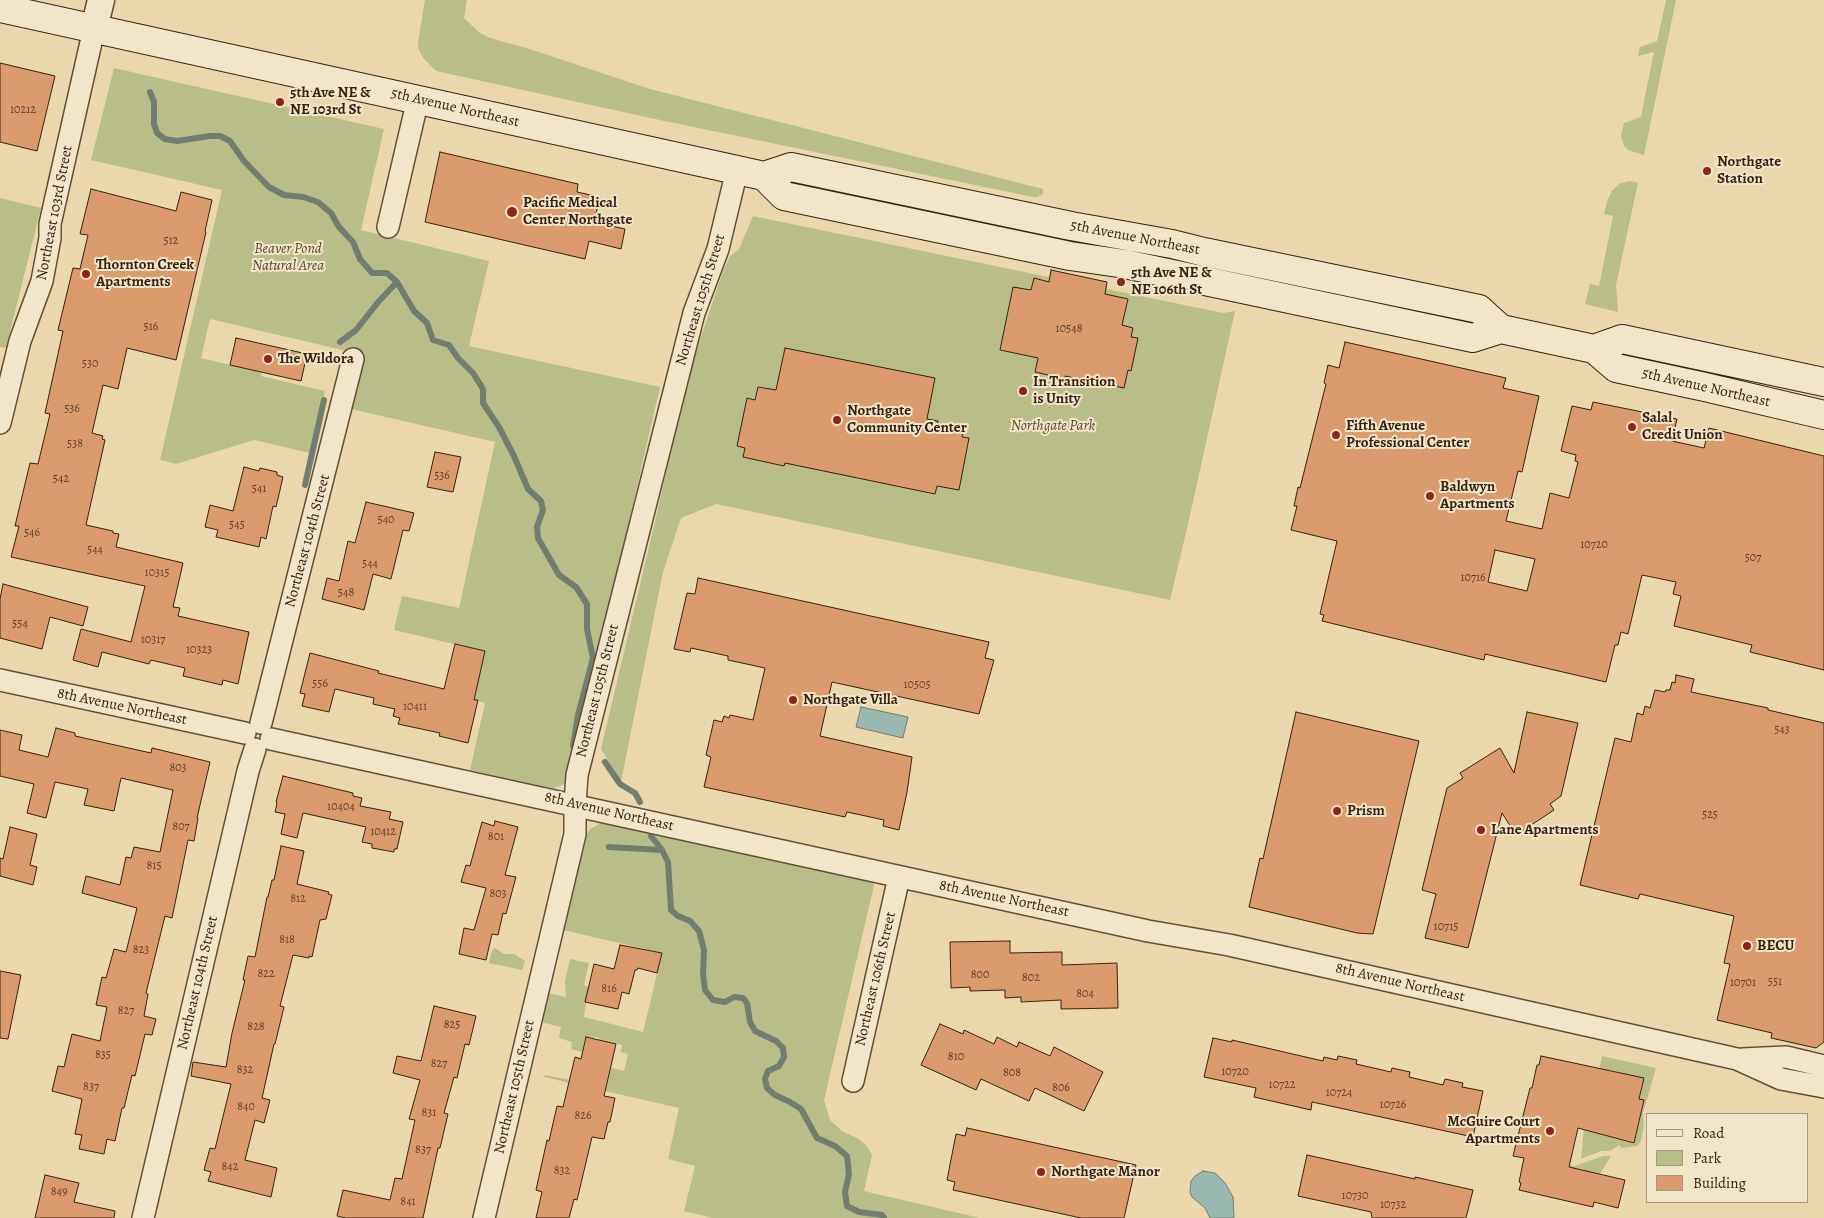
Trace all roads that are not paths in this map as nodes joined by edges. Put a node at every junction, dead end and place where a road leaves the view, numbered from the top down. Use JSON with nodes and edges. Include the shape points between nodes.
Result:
{"nodes":[{"id":1,"x":101,"y":0,"type":"edge"},
{"id":2,"x":0,"y":8,"type":"edge"},
{"id":3,"x":94,"y":29,"type":"junction"},
{"id":4,"x":418,"y":99,"type":"junction"},
{"id":5,"x":738,"y":170,"type":"junction"},
{"id":6,"x":388,"y":227,"type":"dead end"},
{"id":7,"x":1594,"y":349,"type":"junction"},
{"id":8,"x":353,"y":358,"type":"dead end"},
{"id":9,"x":1824,"y":382,"type":"edge"},
{"id":10,"x":1824,"y":415,"type":"edge"},
{"id":11,"x":0,"y":423,"type":"edge"},
{"id":12,"x":0,"y":680,"type":"edge"},
{"id":13,"x":258,"y":736,"type":"junction"},
{"id":14,"x":575,"y":804,"type":"junction"},
{"id":15,"x":899,"y":877,"type":"junction"},
{"id":16,"x":1737,"y":1059,"type":"junction"},
{"id":17,"x":1824,"y":1066,"type":"edge"},
{"id":18,"x":852,"y":1081,"type":"dead end"},
{"id":19,"x":1824,"y":1087,"type":"edge"},
{"id":20,"x":143,"y":1218,"type":"edge"},
{"id":21,"x":484,"y":1218,"type":"edge"}],
"edges":[{"from":1,"to":3,"type":"street","name":"Northeast 103rd Street"},
{"from":2,"to":3,"type":"main road","name":"5th Avenue Northeast"},
{"from":3,"to":4,"type":"main road","name":"5th Avenue Northeast"},
{"from":3,"to":11,"type":"street","name":"Northeast 103rd Street","via":[[50,224],[42,281],[20,341]]},
{"from":4,"to":5,"type":"main road","name":"5th Avenue Northeast"},
{"from":4,"to":6,"type":"street"},
{"from":5,"to":7,"type":"main road","name":"5th Avenue Northeast","via":[[764,176],[784,196],[1070,256],[1125,264],[1473,338],[1501,329]]},
{"from":5,"to":14,"type":"street","name":"Northeast 105th Street","via":[[718,249],[694,313],[577,774]]},
{"from":7,"to":9,"type":"main road","name":"5th Avenue Northeast","via":[[1622,339]]},
{"from":7,"to":10,"type":"main road","name":"5th Avenue Northeast","via":[[1616,368]]},
{"from":8,"to":13,"type":"street","name":"Northeast 104th Street"},
{"from":12,"to":13,"type":"street","name":"8th Avenue Northeast"},
{"from":13,"to":14,"type":"street","name":"8th Avenue Northeast"},
{"from":13,"to":20,"type":"street","name":"Northeast 104th Street"},
{"from":14,"to":15,"type":"street","name":"8th Avenue Northeast"},
{"from":14,"to":21,"type":"street","name":"Northeast 105th Street","via":[[575,834]]},
{"from":15,"to":16,"type":"street","name":"8th Avenue Northeast","via":[[1148,931],[1229,945]]},
{"from":15,"to":18,"type":"street","name":"Northeast 106th Street"},
{"from":16,"to":17,"type":"street","name":"8th Avenue Northeast","via":[[1786,1057]]},
{"from":16,"to":19,"type":"street","name":"8th Avenue Northeast","via":[[1781,1079]]}]}
